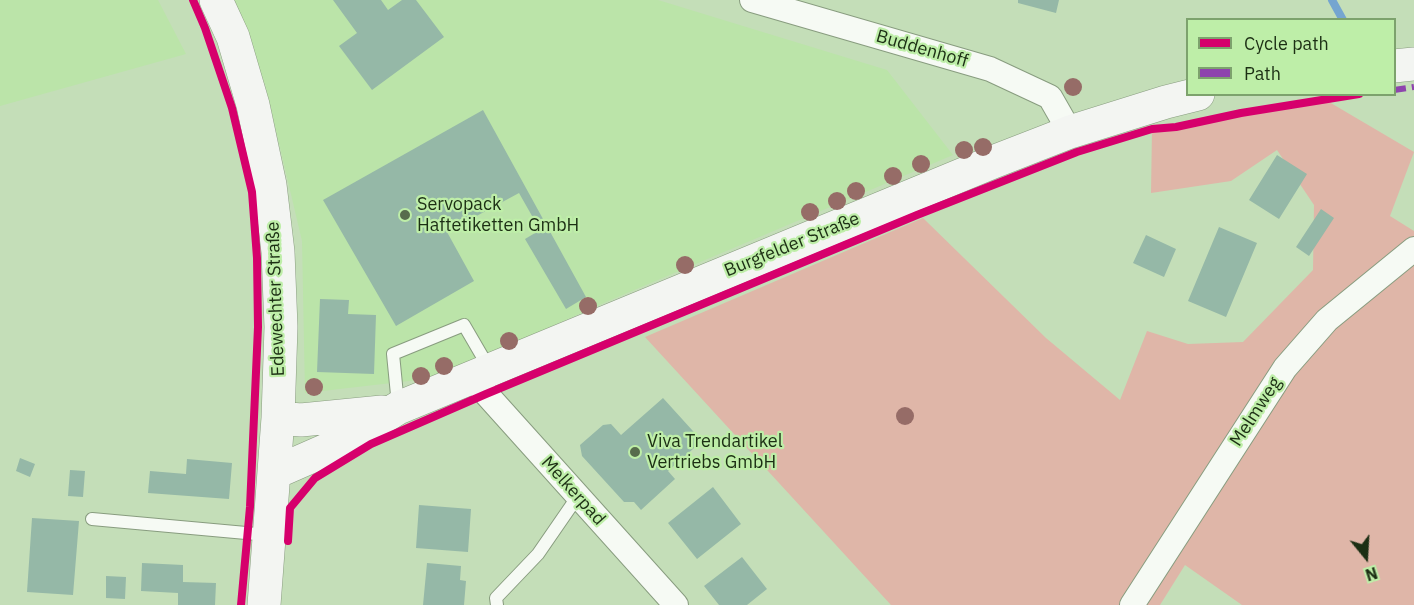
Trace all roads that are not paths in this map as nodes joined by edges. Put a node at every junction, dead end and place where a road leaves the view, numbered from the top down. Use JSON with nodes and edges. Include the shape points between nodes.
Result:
{"nodes":[{"id":1,"x":216,"y":0,"type":"edge"},
{"id":2,"x":752,"y":0,"type":"edge"},
{"id":3,"x":1414,"y":64,"type":"edge"},
{"id":4,"x":1396,"y":66,"type":"edge"},
{"id":5,"x":1190,"y":96,"type":"edge"},
{"id":6,"x":1070,"y":132,"type":"junction"},
{"id":7,"x":1414,"y":249,"type":"edge"},
{"id":8,"x":481,"y":373,"type":"junction"},
{"id":9,"x":394,"y":409,"type":"junction"},
{"id":10,"x":278,"y":418,"type":"junction"},
{"id":11,"x":274,"y":473,"type":"junction"},
{"id":12,"x":578,"y":496,"type":"junction"},
{"id":13,"x":92,"y":519,"type":"dead end"},
{"id":14,"x":269,"y":535,"type":"junction"},
{"id":15,"x":264,"y":605,"type":"edge"},
{"id":16,"x":497,"y":605,"type":"edge"},
{"id":17,"x":676,"y":605,"type":"edge"},
{"id":18,"x":1132,"y":605,"type":"edge"}],
"edges":[{"from":1,"to":10,"type":"street","name":"Edewechter Straße","via":[[233,37],[253,105],[270,185],[281,327]]},
{"from":2,"to":6,"type":"street","name":"Buddenhoff","via":[[990,69],[1050,97]]},
{"from":3,"to":4,"type":"street"},
{"from":5,"to":6,"type":"street","name":"Burgfelder Straße"},
{"from":6,"to":8,"type":"street","name":"Burgfelder Straße"},
{"from":7,"to":18,"type":"street","name":"Melmweg","via":[[1327,320],[1285,368]]},
{"from":8,"to":9,"type":"street","name":"Burgfelder Straße"},
{"from":8,"to":9,"type":"lane","via":[[464,325],[393,354]]},
{"from":8,"to":12,"type":"street","name":"Melkerpad"},
{"from":9,"to":10,"type":"street","name":"Burgfelder Straße","via":[[301,420]]},
{"from":9,"to":11,"type":"street","name":"Burgfelder Straße","via":[[340,444]]},
{"from":10,"to":11,"type":"street","name":"Edewechter Straße"},
{"from":11,"to":14,"type":"street","name":"Edewechter Straße"},
{"from":12,"to":16,"type":"lane","via":[[538,554],[496,598]]},
{"from":12,"to":17,"type":"street","name":"Melkerpad"},
{"from":13,"to":14,"type":"lane"},
{"from":14,"to":15,"type":"street","name":"Edewechter Straße"}]}
